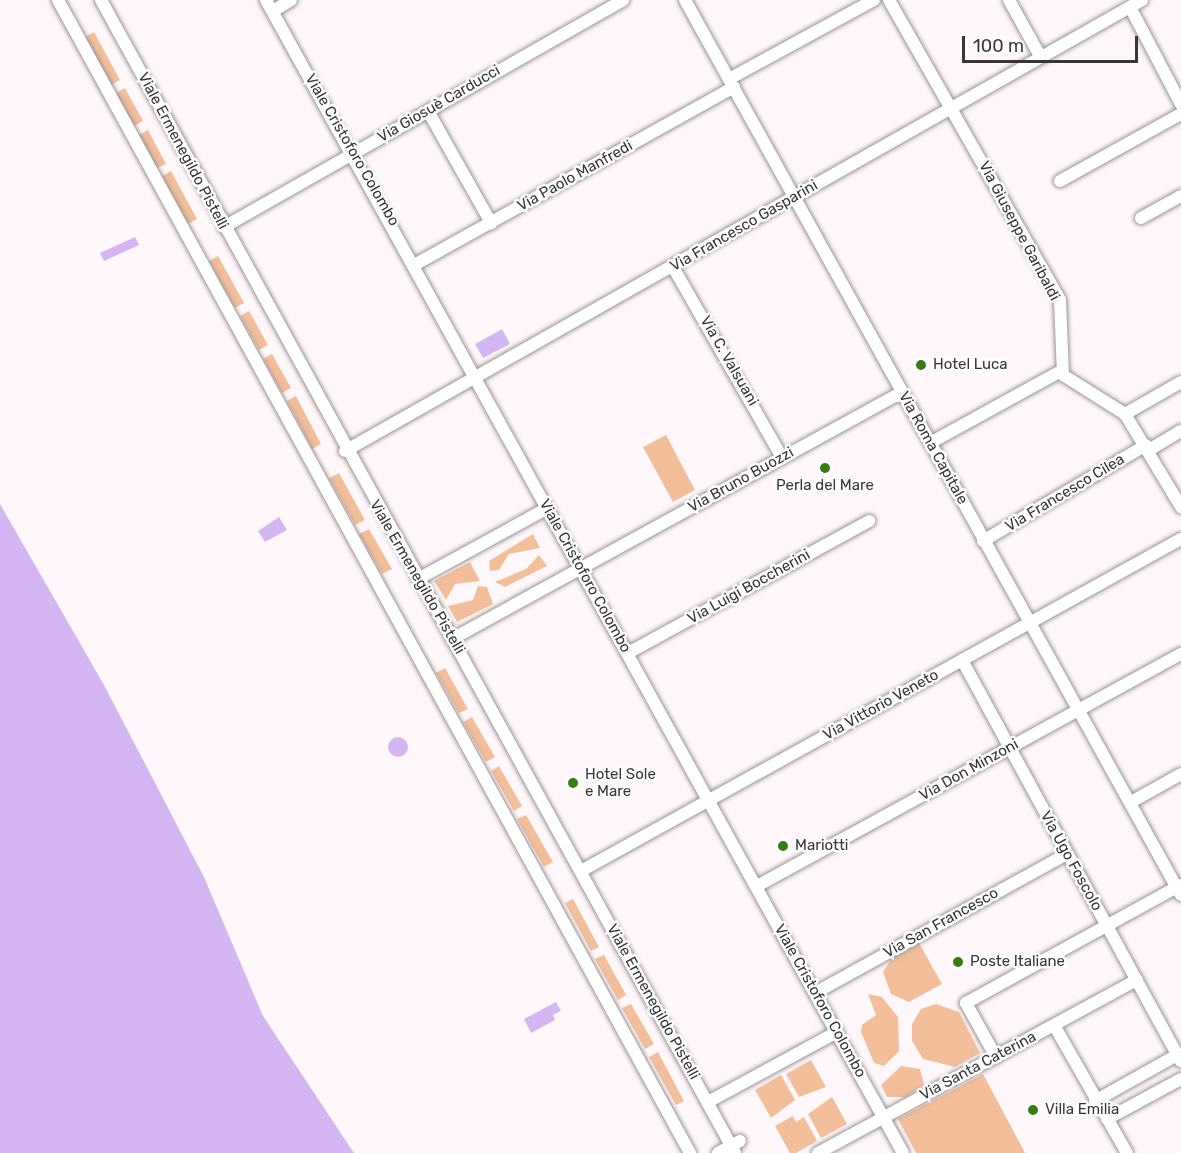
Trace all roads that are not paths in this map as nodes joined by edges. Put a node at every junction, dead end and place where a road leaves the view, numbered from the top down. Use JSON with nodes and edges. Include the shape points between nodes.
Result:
{"nodes":[{"id":1,"x":58,"y":0,"type":"edge"},
{"id":2,"x":291,"y":0,"type":"edge"},
{"id":3,"x":622,"y":0,"type":"edge"},
{"id":4,"x":685,"y":0,"type":"edge"},
{"id":5,"x":874,"y":0,"type":"edge"},
{"id":6,"x":889,"y":0,"type":"edge"},
{"id":7,"x":1009,"y":0,"type":"edge"},
{"id":8,"x":1142,"y":0,"type":"edge"},
{"id":9,"x":103,"y":1,"type":"edge"},
{"id":10,"x":269,"y":5,"type":"edge"},
{"id":11,"x":1130,"y":7,"type":"junction"},
{"id":12,"x":1040,"y":56,"type":"junction"},
{"id":13,"x":731,"y":83,"type":"junction"},
{"id":14,"x":1181,"y":104,"type":"edge"},
{"id":15,"x":951,"y":106,"type":"junction"},
{"id":16,"x":428,"y":111,"type":"junction"},
{"id":17,"x":1181,"y":114,"type":"edge"},
{"id":18,"x":353,"y":153,"type":"junction"},
{"id":19,"x":1060,"y":181,"type":"dead end"},
{"id":20,"x":794,"y":196,"type":"junction"},
{"id":21,"x":1181,"y":196,"type":"edge"},
{"id":22,"x":1141,"y":218,"type":"dead end"},
{"id":23,"x":491,"y":223,"type":"junction"},
{"id":24,"x":224,"y":227,"type":"junction"},
{"id":25,"x":416,"y":264,"type":"junction"},
{"id":26,"x":673,"y":267,"type":"junction"},
{"id":27,"x":1061,"y":371,"type":"junction"},
{"id":28,"x":476,"y":378,"type":"junction"},
{"id":29,"x":1181,"y":382,"type":"edge"},
{"id":30,"x":902,"y":392,"type":"junction"},
{"id":31,"x":1125,"y":414,"type":"junction"},
{"id":32,"x":1181,"y":431,"type":"edge"},
{"id":33,"x":930,"y":442,"type":"junction"},
{"id":34,"x":1148,"y":447,"type":"junction"},
{"id":35,"x":345,"y":450,"type":"junction"},
{"id":36,"x":782,"y":457,"type":"junction"},
{"id":37,"x":1181,"y":507,"type":"edge"},
{"id":38,"x":546,"y":508,"type":"junction"},
{"id":39,"x":869,"y":521,"type":"dead end"},
{"id":40,"x":1181,"y":539,"type":"edge"},
{"id":41,"x":983,"y":541,"type":"junction"},
{"id":42,"x":580,"y":568,"type":"junction"},
{"id":43,"x":418,"y":579,"type":"junction"},
{"id":44,"x":1029,"y":623,"type":"junction"},
{"id":45,"x":452,"y":639,"type":"junction"},
{"id":46,"x":628,"y":653,"type":"junction"},
{"id":47,"x":1181,"y":654,"type":"edge"},
{"id":48,"x":962,"y":660,"type":"junction"},
{"id":49,"x":1079,"y":710,"type":"junction"},
{"id":50,"x":1010,"y":748,"type":"junction"},
{"id":51,"x":1181,"y":774,"type":"edge"},
{"id":52,"x":710,"y":799,"type":"junction"},
{"id":53,"x":1131,"y":802,"type":"junction"},
{"id":54,"x":1067,"y":854,"type":"junction"},
{"id":55,"x":581,"y":871,"type":"junction"},
{"id":56,"x":757,"y":886,"type":"junction"},
{"id":57,"x":1180,"y":889,"type":"edge"},
{"id":58,"x":1107,"y":926,"type":"junction"},
{"id":59,"x":1137,"y":980,"type":"junction"},
{"id":60,"x":815,"y":993,"type":"junction"},
{"id":61,"x":1054,"y":1025,"type":"junction"},
{"id":62,"x":837,"y":1032,"type":"junction"},
{"id":63,"x":996,"y":1057,"type":"junction"},
{"id":64,"x":1179,"y":1058,"type":"edge"},
{"id":65,"x":1181,"y":1079,"type":"edge"},
{"id":66,"x":1095,"y":1101,"type":"junction"},
{"id":67,"x":708,"y":1102,"type":"junction"},
{"id":68,"x":884,"y":1117,"type":"junction"},
{"id":69,"x":1107,"y":1119,"type":"junction"},
{"id":70,"x":735,"y":1147,"type":"edge"},
{"id":71,"x":690,"y":1153,"type":"edge"},
{"id":72,"x":718,"y":1153,"type":"edge"},
{"id":73,"x":818,"y":1153,"type":"edge"},
{"id":74,"x":903,"y":1153,"type":"edge"},
{"id":75,"x":1127,"y":1153,"type":"edge"}],
"edges":[{"from":1,"to":71,"type":"street"},
{"from":2,"to":10,"type":"street"},
{"from":3,"to":16,"type":"street","name":"Via Giosuè Carducci"},
{"from":4,"to":13,"type":"street","name":"Via Roma Capitale"},
{"from":5,"to":13,"type":"street","name":"Via Paolo Manfredi"},
{"from":6,"to":15,"type":"street","name":"Via Giuseppe Garibaldi"},
{"from":7,"to":12,"type":"street"},
{"from":8,"to":11,"type":"street","name":"Via Francesco Gasparini"},
{"from":9,"to":24,"type":"street","name":"Viale Ermenegildo Pistelli"},
{"from":10,"to":18,"type":"street","name":"Viale Cristoforo Colombo"},
{"from":11,"to":12,"type":"street","name":"Via Francesco Gasparini"},
{"from":11,"to":14,"type":"street"},
{"from":12,"to":15,"type":"street","name":"Via Francesco Gasparini"},
{"from":13,"to":20,"type":"street","name":"Via Roma Capitale"},
{"from":13,"to":23,"type":"street","name":"Via Paolo Manfredi"},
{"from":15,"to":20,"type":"street","name":"Via Francesco Gasparini"},
{"from":15,"to":27,"type":"street","name":"Via Giuseppe Garibaldi","via":[[1060,300]]},
{"from":16,"to":18,"type":"street","name":"Via Giosuè Carducci"},
{"from":16,"to":23,"type":"street"},
{"from":17,"to":19,"type":"street"},
{"from":18,"to":24,"type":"street","name":"Via Giosuè Carducci"},
{"from":18,"to":25,"type":"street","name":"Viale Cristoforo Colombo"},
{"from":20,"to":26,"type":"street","name":"Via Francesco Gasparini"},
{"from":20,"to":30,"type":"street","name":"Via Roma Capitale"},
{"from":21,"to":22,"type":"street"},
{"from":23,"to":25,"type":"street","name":"Via Paolo Manfredi"},
{"from":24,"to":35,"type":"street","name":"Viale Ermenegildo Pistelli"},
{"from":25,"to":28,"type":"street","name":"Viale Cristoforo Colombo"},
{"from":26,"to":28,"type":"street","name":"Via Francesco Gasparini"},
{"from":26,"to":36,"type":"street","name":"Via C. Valsuani"},
{"from":27,"to":31,"type":"street"},
{"from":27,"to":33,"type":"street"},
{"from":28,"to":35,"type":"street","name":"Via Francesco Gasparini"},
{"from":28,"to":38,"type":"street","name":"Viale Cristoforo Colombo"},
{"from":29,"to":31,"type":"street"},
{"from":30,"to":33,"type":"street","name":"Via Roma Capitale"},
{"from":30,"to":36,"type":"street","name":"Via Bruno Buozzi"},
{"from":31,"to":34,"type":"street"},
{"from":32,"to":34,"type":"street","name":"Via Francesco Cilea"},
{"from":33,"to":41,"type":"street","name":"Via Roma Capitale"},
{"from":34,"to":37,"type":"street"},
{"from":34,"to":41,"type":"street","name":"Via Francesco Cilea"},
{"from":35,"to":43,"type":"street","name":"Viale Ermenegildo Pistelli"},
{"from":36,"to":42,"type":"street","name":"Via Bruno Buozzi"},
{"from":38,"to":42,"type":"street","name":"Viale Cristoforo Colombo"},
{"from":38,"to":43,"type":"street"},
{"from":39,"to":46,"type":"street","name":"Via Luigi Boccherini"},
{"from":40,"to":44,"type":"street","name":"Via Vittorio Veneto"},
{"from":41,"to":44,"type":"street","name":"Via Roma Capitale"},
{"from":42,"to":45,"type":"street","name":"Via Bruno Buozzi"},
{"from":42,"to":46,"type":"street","name":"Viale Cristoforo Colombo"},
{"from":43,"to":45,"type":"street","name":"Viale Ermenegildo Pistelli"},
{"from":44,"to":48,"type":"street","name":"Via Vittorio Veneto"},
{"from":44,"to":49,"type":"street","name":"Via Roma Capitale"},
{"from":45,"to":55,"type":"street","name":"Viale Ermenegildo Pistelli"},
{"from":46,"to":52,"type":"street","name":"Viale Cristoforo Colombo"},
{"from":47,"to":49,"type":"street","name":"Via Don Minzoni"},
{"from":48,"to":50,"type":"street","name":"Via Ugo Foscolo"},
{"from":48,"to":52,"type":"street","name":"Via Vittorio Veneto"},
{"from":49,"to":50,"type":"street","name":"Via Don Minzoni"},
{"from":49,"to":53,"type":"street","name":"Via Roma Capitale"},
{"from":50,"to":54,"type":"street","name":"Via Ugo Foscolo"},
{"from":50,"to":56,"type":"street","name":"Via Don Minzoni"},
{"from":51,"to":53,"type":"street"},
{"from":52,"to":55,"type":"street","name":"Via Vittorio Veneto"},
{"from":52,"to":56,"type":"street","name":"Viale Cristoforo Colombo"},
{"from":53,"to":57,"type":"street","name":"Via Roma Capitale"},
{"from":54,"to":58,"type":"street","name":"Via Ugo Foscolo"},
{"from":54,"to":60,"type":"street","name":"Via San Francesco"},
{"from":55,"to":67,"type":"street","name":"Viale Ermenegildo Pistelli"},
{"from":56,"to":60,"type":"street","name":"Viale Cristoforo Colombo"},
{"from":57,"to":58,"type":"street"},
{"from":58,"to":59,"type":"street","name":"Via Ugo Foscolo"},
{"from":58,"to":63,"type":"street","via":[[966,1003]]},
{"from":59,"to":61,"type":"street","name":"Via Santa Caterina"},
{"from":59,"to":64,"type":"street","name":"Via Ugo Foscolo"},
{"from":60,"to":62,"type":"street","name":"Viale Cristoforo Colombo"},
{"from":61,"to":63,"type":"street","name":"Via Santa Caterina"},
{"from":61,"to":66,"type":"street"},
{"from":62,"to":67,"type":"street"},
{"from":62,"to":68,"type":"street","name":"Viale Cristoforo Colombo"},
{"from":63,"to":68,"type":"street","name":"Via Santa Caterina"},
{"from":64,"to":66,"type":"street"},
{"from":65,"to":69,"type":"street"},
{"from":66,"to":69,"type":"street"},
{"from":67,"to":70,"type":"street","name":"Viale Ermenegildo Pistelli"},
{"from":68,"to":73,"type":"street","name":"Via Santa Caterina"},
{"from":68,"to":74,"type":"street","name":"Viale Cristoforo Colombo"},
{"from":69,"to":75,"type":"street"},
{"from":70,"to":72,"type":"street"}]}
